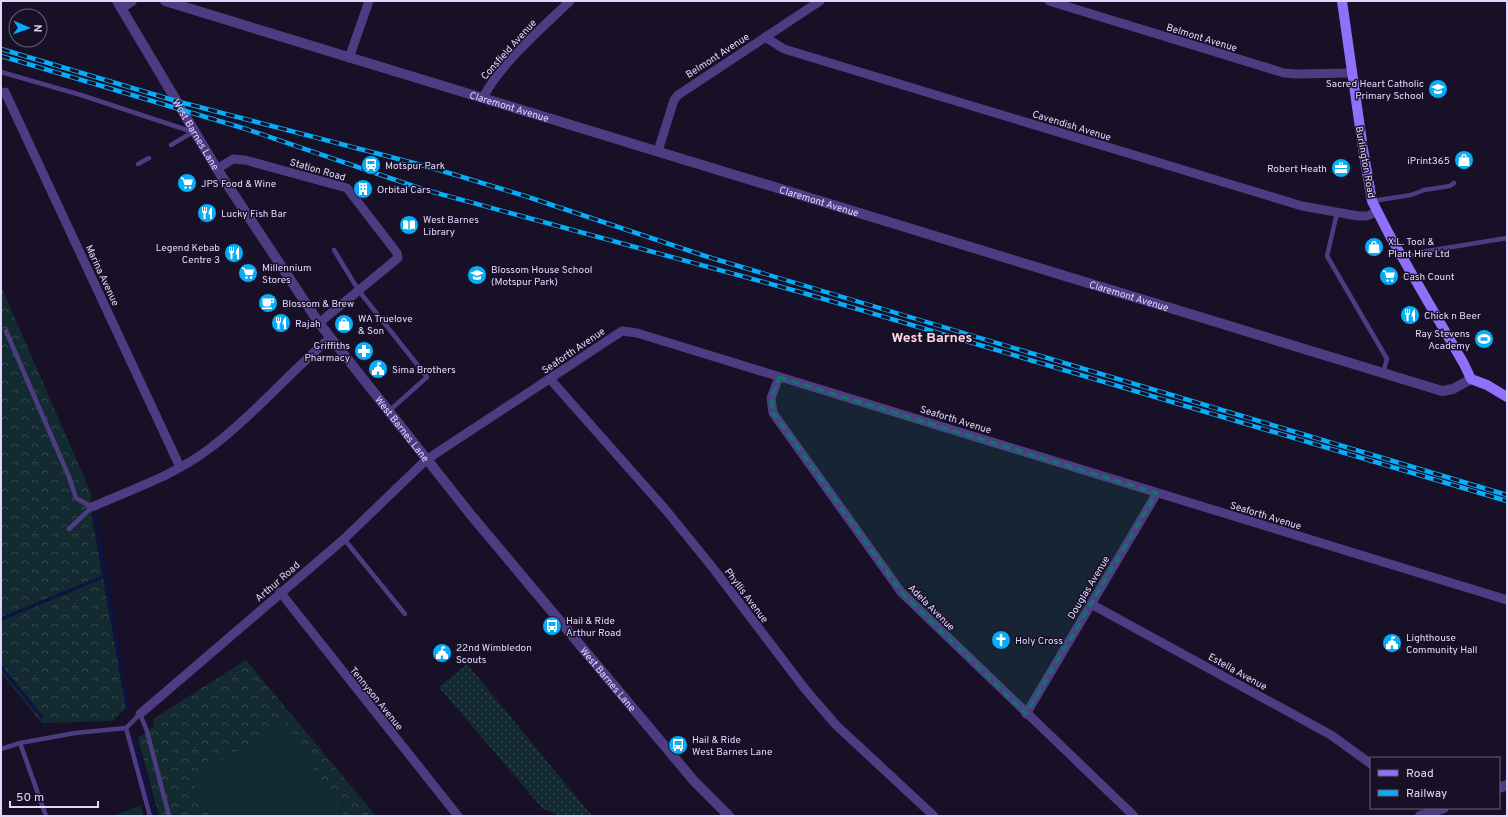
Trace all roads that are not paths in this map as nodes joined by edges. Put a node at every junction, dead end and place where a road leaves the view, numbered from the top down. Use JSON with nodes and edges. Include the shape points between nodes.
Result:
{"nodes":[{"id":1,"x":132,"y":1,"type":"edge"},
{"id":2,"x":165,"y":1,"type":"edge"},
{"id":3,"x":369,"y":1,"type":"edge"},
{"id":4,"x":570,"y":1,"type":"edge"},
{"id":5,"x":820,"y":1,"type":"edge"},
{"id":6,"x":1049,"y":1,"type":"edge"},
{"id":7,"x":1342,"y":1,"type":"edge"},
{"id":8,"x":119,"y":4,"type":"edge"},
{"id":9,"x":765,"y":37,"type":"junction"},
{"id":10,"x":349,"y":58,"type":"junction"},
{"id":11,"x":1,"y":72,"type":"edge"},
{"id":12,"x":1351,"y":73,"type":"junction"},
{"id":13,"x":5,"y":92,"type":"dead end"},
{"id":14,"x":483,"y":98,"type":"junction"},
{"id":15,"x":194,"y":132,"type":"junction"},
{"id":16,"x":171,"y":145,"type":"dead end"},
{"id":17,"x":658,"y":152,"type":"junction"},
{"id":18,"x":149,"y":158,"type":"dead end"},
{"id":19,"x":138,"y":164,"type":"dead end"},
{"id":20,"x":217,"y":169,"type":"junction"},
{"id":21,"x":1454,"y":183,"type":"dead end"},
{"id":22,"x":1372,"y":201,"type":"junction"},
{"id":23,"x":1376,"y":212,"type":"junction"},
{"id":24,"x":1337,"y":213,"type":"junction"},
{"id":25,"x":1507,"y":238,"type":"edge"},
{"id":26,"x":334,"y":250,"type":"dead end"},
{"id":27,"x":1403,"y":259,"type":"junction"},
{"id":28,"x":359,"y":291,"type":"junction"},
{"id":29,"x":319,"y":324,"type":"junction"},
{"id":30,"x":6,"y":331,"type":"dead end"},
{"id":31,"x":330,"y":338,"type":"junction"},
{"id":32,"x":1383,"y":373,"type":"junction"},
{"id":33,"x":779,"y":377,"type":"junction"},
{"id":34,"x":550,"y":379,"type":"junction"},
{"id":35,"x":1471,"y":379,"type":"junction"},
{"id":36,"x":1507,"y":397,"type":"edge"},
{"id":37,"x":387,"y":412,"type":"junction"},
{"id":38,"x":426,"y":460,"type":"junction"},
{"id":39,"x":180,"y":467,"type":"junction"},
{"id":40,"x":1157,"y":493,"type":"junction"},
{"id":41,"x":92,"y":507,"type":"junction"},
{"id":42,"x":69,"y":530,"type":"dead end"},
{"id":43,"x":344,"y":539,"type":"junction"},
{"id":44,"x":280,"y":592,"type":"junction"},
{"id":45,"x":1507,"y":600,"type":"edge"},
{"id":46,"x":1091,"y":604,"type":"junction"},
{"id":47,"x":405,"y":614,"type":"dead end"},
{"id":48,"x":140,"y":714,"type":"junction"},
{"id":49,"x":1026,"y":714,"type":"junction"},
{"id":50,"x":126,"y":728,"type":"junction"},
{"id":51,"x":20,"y":743,"type":"junction"},
{"id":52,"x":1,"y":749,"type":"edge"},
{"id":53,"x":1370,"y":763,"type":"edge"},
{"id":54,"x":1439,"y":809,"type":"edge"},
{"id":55,"x":1425,"y":812,"type":"edge"},
{"id":56,"x":46,"y":816,"type":"edge"},
{"id":57,"x":150,"y":816,"type":"edge"},
{"id":58,"x":169,"y":816,"type":"edge"},
{"id":59,"x":458,"y":816,"type":"edge"},
{"id":60,"x":729,"y":816,"type":"edge"},
{"id":61,"x":934,"y":816,"type":"edge"},
{"id":62,"x":1134,"y":816,"type":"edge"}],
"edges":[{"from":1,"to":8,"type":"street","name":"West Barnes Lane"},
{"from":2,"to":10,"type":"street","name":"Claremont Avenue"},
{"from":3,"to":10,"type":"street"},
{"from":4,"to":14,"type":"street","name":"Consfield Avenue","via":[[496,78]]},
{"from":5,"to":9,"type":"street","name":"Belmont Avenue"},
{"from":6,"to":12,"type":"street","name":"Belmont Avenue","via":[[1284,73]]},
{"from":7,"to":12,"type":"main road","name":"Burlington Road"},
{"from":8,"to":15,"type":"street","name":"West Barnes Lane"},
{"from":9,"to":17,"type":"street","name":"Belmont Avenue","via":[[678,95],[674,100]]},
{"from":9,"to":24,"type":"street","name":"Cavendish Avenue","via":[[784,49],[1302,206]]},
{"from":10,"to":14,"type":"street","name":"Claremont Avenue"},
{"from":11,"to":15,"type":"lane"},
{"from":12,"to":22,"type":"main road","name":"Burlington Road"},
{"from":13,"to":39,"type":"street","name":"Marina Avenue"},
{"from":14,"to":17,"type":"street","name":"Claremont Avenue"},
{"from":15,"to":16,"type":"lane"},
{"from":15,"to":20,"type":"street","name":"West Barnes Lane"},
{"from":17,"to":32,"type":"street","name":"Claremont Avenue"},
{"from":18,"to":19,"type":"lane"},
{"from":20,"to":28,"type":"street","name":"Station Road","via":[[233,159],[245,160],[346,188],[397,253],[398,258]]},
{"from":20,"to":29,"type":"street","name":"West Barnes Lane"},
{"from":21,"to":22,"type":"lane","via":[[1411,195]]},
{"from":22,"to":23,"type":"main road","name":"Burlington Road"},
{"from":23,"to":24,"type":"street","name":"Cavendish Avenue","via":[[1364,217]]},
{"from":23,"to":27,"type":"main road","name":"Burlington Road"},
{"from":24,"to":32,"type":"lane","via":[[1327,256],[1387,359]]},
{"from":25,"to":27,"type":"lane","via":[[1421,252]]},
{"from":26,"to":28,"type":"lane"},
{"from":27,"to":35,"type":"main road","name":"Burlington Road"},
{"from":28,"to":29,"type":"street","name":"Station Road"},
{"from":28,"to":37,"type":"lane","via":[[427,377]]},
{"from":29,"to":31,"type":"street","name":"West Barnes Lane"},
{"from":30,"to":41,"type":"lane","via":[[76,498]]},
{"from":31,"to":37,"type":"street","name":"West Barnes Lane"},
{"from":31,"to":39,"type":"street","via":[[252,414],[208,450]]},
{"from":32,"to":35,"type":"street","name":"Claremont Avenue","via":[[1447,391]]},
{"from":33,"to":34,"type":"street","name":"Seaforth Avenue","via":[[629,331],[615,335]]},
{"from":33,"to":40,"type":"street","name":"Seaforth Avenue"},
{"from":33,"to":49,"type":"street","name":"Adela Avenue","via":[[771,398],[773,413],[901,592]]},
{"from":34,"to":38,"type":"street","name":"Seaforth Avenue"},
{"from":34,"to":61,"type":"street","name":"Phyllis Avenue","via":[[674,521],[836,725]]},
{"from":35,"to":36,"type":"main road"},
{"from":37,"to":38,"type":"street","name":"West Barnes Lane"},
{"from":38,"to":43,"type":"street","name":"Arthur Road"},
{"from":38,"to":60,"type":"street","name":"West Barnes Lane","via":[[631,707],[694,781]]},
{"from":39,"to":41,"type":"street","via":[[150,483]]},
{"from":40,"to":45,"type":"street","name":"Seaforth Avenue"},
{"from":40,"to":46,"type":"street","name":"Douglas Avenue"},
{"from":41,"to":42,"type":"lane"},
{"from":43,"to":44,"type":"street","name":"Arthur Road"},
{"from":43,"to":47,"type":"lane"},
{"from":44,"to":48,"type":"street","name":"Arthur Road"},
{"from":44,"to":59,"type":"street","name":"Tennyson Avenue"},
{"from":46,"to":49,"type":"street","name":"Douglas Avenue"},
{"from":46,"to":53,"type":"street","name":"Estella Avenue","via":[[1331,735]]},
{"from":48,"to":50,"type":"lane"},
{"from":48,"to":58,"type":"lane","via":[[147,731]]},
{"from":49,"to":62,"type":"street","name":"Adela Avenue"},
{"from":50,"to":51,"type":"lane","via":[[76,733]]},
{"from":50,"to":57,"type":"lane"},
{"from":51,"to":52,"type":"lane"},
{"from":51,"to":56,"type":"lane"},
{"from":54,"to":55,"type":"street"}]}
